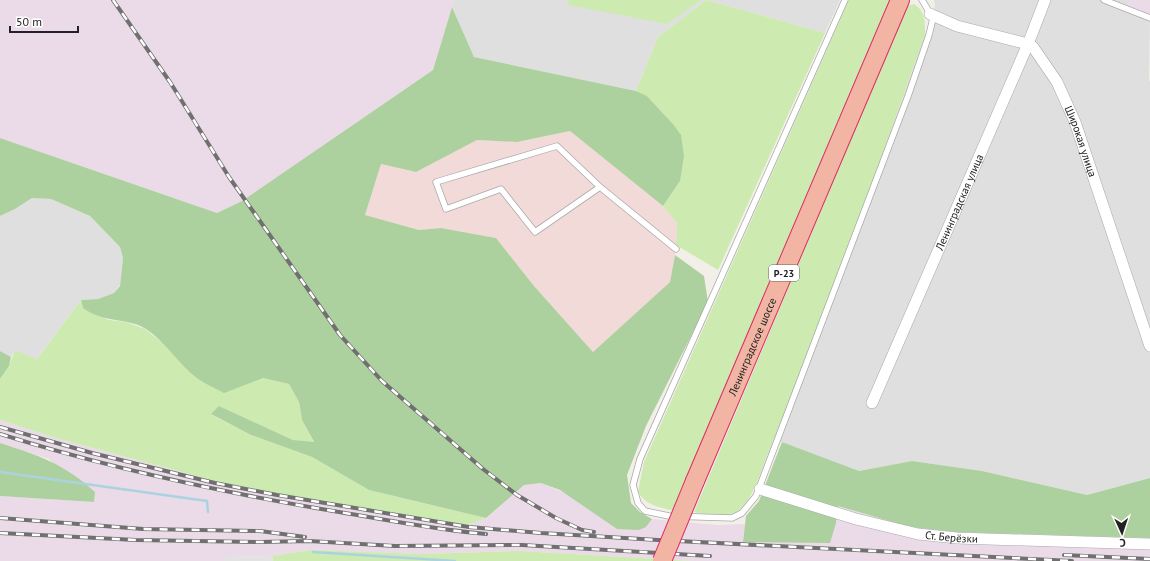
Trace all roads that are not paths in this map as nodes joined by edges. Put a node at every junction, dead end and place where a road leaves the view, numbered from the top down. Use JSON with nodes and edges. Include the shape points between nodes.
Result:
{"nodes":[{"id":1,"x":845,"y":0,"type":"edge"},
{"id":2,"x":900,"y":0,"type":"edge"},
{"id":3,"x":922,"y":0,"type":"edge"},
{"id":4,"x":1045,"y":0,"type":"edge"},
{"id":5,"x":1104,"y":0,"type":"edge"},
{"id":6,"x":930,"y":14,"type":"junction"},
{"id":7,"x":1150,"y":18,"type":"edge"},
{"id":8,"x":1028,"y":44,"type":"junction"},
{"id":9,"x":600,"y":187,"type":"junction"},
{"id":10,"x":676,"y":249,"type":"dead end"},
{"id":11,"x":1150,"y":346,"type":"edge"},
{"id":12,"x":872,"y":404,"type":"dead end"},
{"id":13,"x":760,"y":489,"type":"junction"},
{"id":14,"x":1150,"y":544,"type":"edge"},
{"id":15,"x":662,"y":561,"type":"edge"}],
"edges":[{"from":1,"to":13,"type":"lane","via":[[645,446],[633,485],[638,503],[645,511],[669,516],[712,518],[732,518],[742,514]]},
{"from":2,"to":15,"type":"highway","name":"Ленинградское шоссе","number":"Р-23","bridge":true},
{"from":3,"to":6,"type":"lane"},
{"from":4,"to":8,"type":"street","name":"Ленинградская улица"},
{"from":5,"to":7,"type":"lane"},
{"from":6,"to":8,"type":"street","via":[[957,26]]},
{"from":6,"to":13,"type":"lane","via":[[932,18],[929,35],[908,96]]},
{"from":8,"to":11,"type":"street","name":"Широкая улица","via":[[1033,47],[1057,82],[1075,122]]},
{"from":8,"to":12,"type":"street","name":"Ленинградская улица"},
{"from":9,"to":9,"type":"lane","via":[[557,146],[436,182],[446,209],[500,189],[535,232]]},
{"from":9,"to":10,"type":"lane"},
{"from":13,"to":14,"type":"street","name":"Ст. Берёзки","via":[[856,519],[918,534],[957,538]]}]}
